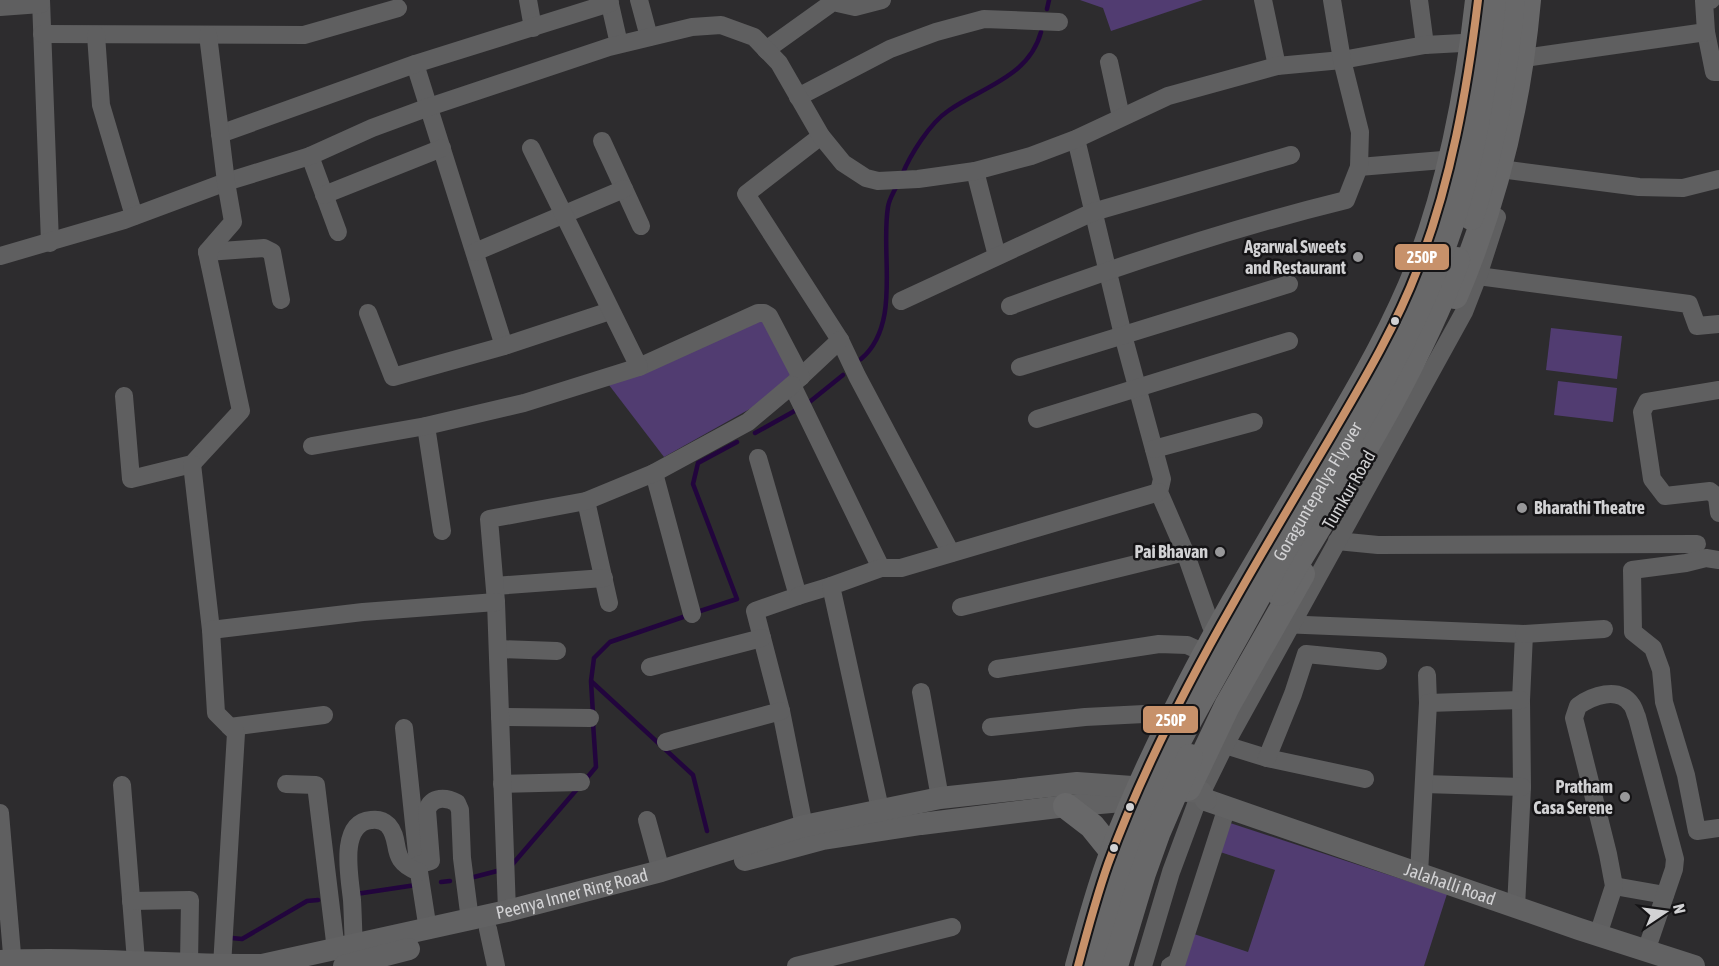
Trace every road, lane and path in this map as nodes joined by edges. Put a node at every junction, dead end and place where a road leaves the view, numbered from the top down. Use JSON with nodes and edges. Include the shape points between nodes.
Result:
{"nodes":[{"id":1,"x":528,"y":0,"type":"edge"},
{"id":2,"x":639,"y":0,"type":"edge"},
{"id":3,"x":882,"y":0,"type":"edge"},
{"id":4,"x":1263,"y":0,"type":"edge"},
{"id":5,"x":1332,"y":0,"type":"edge"},
{"id":6,"x":1419,"y":0,"type":"edge"},
{"id":7,"x":1466,"y":0,"type":"edge"},
{"id":8,"x":1478,"y":0,"type":"edge"},
{"id":9,"x":1493,"y":0,"type":"edge"},
{"id":10,"x":1512,"y":0,"type":"edge"},
{"id":11,"x":1528,"y":0,"type":"edge"},
{"id":12,"x":1539,"y":0,"type":"edge"},
{"id":13,"x":1711,"y":0,"type":"edge"},
{"id":14,"x":41,"y":2,"type":"edge"},
{"id":15,"x":610,"y":2,"type":"edge"},
{"id":16,"x":0,"y":7,"type":"edge"},
{"id":17,"x":398,"y":8,"type":"dead end"},
{"id":18,"x":1059,"y":22,"type":"dead end"},
{"id":19,"x":533,"y":28,"type":"junction"},
{"id":20,"x":1706,"y":32,"type":"junction"},
{"id":21,"x":42,"y":34,"type":"junction"},
{"id":22,"x":96,"y":35,"type":"junction"},
{"id":23,"x":208,"y":35,"type":"junction"},
{"id":24,"x":649,"y":37,"type":"junction"},
{"id":25,"x":1462,"y":43,"type":"junction"},
{"id":26,"x":619,"y":44,"type":"junction"},
{"id":27,"x":1425,"y":45,"type":"junction"},
{"id":28,"x":766,"y":50,"type":"junction"},
{"id":29,"x":1531,"y":57,"type":"junction"},
{"id":30,"x":1342,"y":60,"type":"junction"},
{"id":31,"x":1109,"y":62,"type":"dead end"},
{"id":32,"x":415,"y":64,"type":"junction"},
{"id":33,"x":1276,"y":66,"type":"junction"},
{"id":34,"x":1719,"y":72,"type":"edge"},
{"id":35,"x":798,"y":97,"type":"junction"},
{"id":36,"x":429,"y":107,"type":"junction"},
{"id":37,"x":1121,"y":117,"type":"junction"},
{"id":38,"x":220,"y":134,"type":"junction"},
{"id":39,"x":821,"y":136,"type":"junction"},
{"id":40,"x":1076,"y":138,"type":"junction"},
{"id":41,"x":602,"y":141,"type":"dead end"},
{"id":42,"x":442,"y":148,"type":"junction"},
{"id":43,"x":531,"y":148,"type":"dead end"},
{"id":44,"x":1291,"y":155,"type":"dead end"},
{"id":45,"x":310,"y":156,"type":"junction"},
{"id":46,"x":1443,"y":160,"type":"junction"},
{"id":47,"x":1359,"y":167,"type":"junction"},
{"id":48,"x":1508,"y":170,"type":"junction"},
{"id":49,"x":975,"y":171,"type":"junction"},
{"id":50,"x":1719,"y":178,"type":"edge"},
{"id":51,"x":226,"y":182,"type":"junction"},
{"id":52,"x":624,"y":189,"type":"junction"},
{"id":53,"x":324,"y":195,"type":"junction"},
{"id":54,"x":1093,"y":213,"type":"junction"},
{"id":55,"x":565,"y":215,"type":"junction"},
{"id":56,"x":134,"y":216,"type":"junction"},
{"id":57,"x":641,"y":226,"type":"dead end"},
{"id":58,"x":338,"y":232,"type":"dead end"},
{"id":59,"x":50,"y":243,"type":"junction"},
{"id":60,"x":207,"y":252,"type":"junction"},
{"id":61,"x":475,"y":252,"type":"junction"},
{"id":62,"x":0,"y":256,"type":"edge"},
{"id":63,"x":997,"y":256,"type":"junction"},
{"id":64,"x":1107,"y":270,"type":"junction"},
{"id":65,"x":1478,"y":276,"type":"junction"},
{"id":66,"x":1289,"y":284,"type":"dead end"},
{"id":67,"x":281,"y":300,"type":"dead end"},
{"id":68,"x":901,"y":301,"type":"dead end"},
{"id":69,"x":1010,"y":306,"type":"dead end"},
{"id":70,"x":610,"y":311,"type":"junction"},
{"id":71,"x":368,"y":313,"type":"dead end"},
{"id":72,"x":1719,"y":324,"type":"edge"},
{"id":73,"x":1123,"y":335,"type":"junction"},
{"id":74,"x":840,"y":340,"type":"junction"},
{"id":75,"x":1289,"y":341,"type":"dead end"},
{"id":76,"x":504,"y":346,"type":"junction"},
{"id":77,"x":1020,"y":367,"type":"dead end"},
{"id":78,"x":639,"y":368,"type":"junction"},
{"id":79,"x":1137,"y":389,"type":"junction"},
{"id":80,"x":1719,"y":390,"type":"edge"},
{"id":81,"x":800,"y":394,"type":"junction"},
{"id":82,"x":124,"y":396,"type":"dead end"},
{"id":83,"x":1037,"y":419,"type":"dead end"},
{"id":84,"x":1254,"y":422,"type":"dead end"},
{"id":85,"x":426,"y":426,"type":"junction"},
{"id":86,"x":312,"y":446,"type":"dead end"},
{"id":87,"x":1154,"y":449,"type":"junction"},
{"id":88,"x":758,"y":458,"type":"dead end"},
{"id":89,"x":192,"y":464,"type":"junction"},
{"id":90,"x":654,"y":473,"type":"junction"},
{"id":91,"x":1159,"y":492,"type":"junction"},
{"id":92,"x":586,"y":501,"type":"junction"},
{"id":93,"x":1719,"y":513,"type":"edge"},
{"id":94,"x":442,"y":531,"type":"dead end"},
{"id":95,"x":1337,"y":541,"type":"junction"},
{"id":96,"x":1697,"y":544,"type":"dead end"},
{"id":97,"x":1185,"y":552,"type":"junction"},
{"id":98,"x":951,"y":553,"type":"junction"},
{"id":99,"x":1719,"y":560,"type":"edge"},
{"id":100,"x":881,"y":568,"type":"junction"},
{"id":101,"x":604,"y":578,"type":"junction"},
{"id":102,"x":831,"y":586,"type":"junction"},
{"id":103,"x":496,"y":594,"type":"junction"},
{"id":104,"x":798,"y":596,"type":"junction"},
{"id":105,"x":609,"y":603,"type":"dead end"},
{"id":106,"x":961,"y":607,"type":"dead end"},
{"id":107,"x":692,"y":614,"type":"dead end"},
{"id":108,"x":1211,"y":626,"type":"junction"},
{"id":109,"x":1604,"y":629,"type":"dead end"},
{"id":110,"x":211,"y":630,"type":"junction"},
{"id":111,"x":1281,"y":632,"type":"junction"},
{"id":112,"x":1524,"y":634,"type":"junction"},
{"id":113,"x":762,"y":638,"type":"junction"},
{"id":114,"x":498,"y":649,"type":"junction"},
{"id":115,"x":1198,"y":650,"type":"junction"},
{"id":116,"x":557,"y":651,"type":"dead end"},
{"id":117,"x":1306,"y":654,"type":"junction"},
{"id":118,"x":1378,"y":661,"type":"dead end"},
{"id":119,"x":650,"y":668,"type":"dead end"},
{"id":120,"x":997,"y":669,"type":"dead end"},
{"id":121,"x":1427,"y":675,"type":"dead end"},
{"id":122,"x":921,"y":692,"type":"dead end"},
{"id":123,"x":1521,"y":700,"type":"junction"},
{"id":124,"x":1428,"y":703,"type":"junction"},
{"id":125,"x":781,"y":711,"type":"junction"},
{"id":126,"x":1164,"y":713,"type":"junction"},
{"id":127,"x":324,"y":715,"type":"dead end"},
{"id":128,"x":500,"y":717,"type":"junction"},
{"id":129,"x":590,"y":718,"type":"dead end"},
{"id":130,"x":230,"y":727,"type":"junction"},
{"id":131,"x":991,"y":727,"type":"dead end"},
{"id":132,"x":404,"y":728,"type":"dead end"},
{"id":133,"x":666,"y":742,"type":"dead end"},
{"id":134,"x":1225,"y":745,"type":"junction"},
{"id":135,"x":1267,"y":758,"type":"junction"},
{"id":136,"x":1365,"y":779,"type":"dead end"},
{"id":137,"x":581,"y":782,"type":"dead end"},
{"id":138,"x":286,"y":784,"type":"dead end"},
{"id":139,"x":502,"y":784,"type":"junction"},
{"id":140,"x":1142,"y":784,"type":"junction"},
{"id":141,"x":1424,"y":784,"type":"junction"},
{"id":142,"x":122,"y":785,"type":"dead end"},
{"id":143,"x":1522,"y":787,"type":"junction"},
{"id":144,"x":939,"y":798,"type":"junction"},
{"id":145,"x":1200,"y":799,"type":"junction"},
{"id":146,"x":1066,"y":806,"type":"junction"},
{"id":147,"x":880,"y":809,"type":"junction"},
{"id":148,"x":0,"y":813,"type":"edge"},
{"id":149,"x":647,"y":820,"type":"dead end"},
{"id":150,"x":804,"y":826,"type":"junction"},
{"id":151,"x":1719,"y":828,"type":"edge"},
{"id":152,"x":1110,"y":859,"type":"junction"},
{"id":153,"x":419,"y":868,"type":"junction"},
{"id":154,"x":661,"y":871,"type":"junction"},
{"id":155,"x":1419,"y":874,"type":"junction"},
{"id":156,"x":1614,"y":886,"type":"junction"},
{"id":157,"x":1665,"y":895,"type":"junction"},
{"id":158,"x":131,"y":901,"type":"junction"},
{"id":159,"x":1516,"y":907,"type":"junction"},
{"id":160,"x":507,"y":911,"type":"junction"},
{"id":161,"x":479,"y":925,"type":"junction"},
{"id":162,"x":952,"y":927,"type":"dead end"},
{"id":163,"x":428,"y":930,"type":"junction"},
{"id":164,"x":1598,"y":935,"type":"junction"},
{"id":165,"x":1646,"y":951,"type":"junction"},
{"id":166,"x":333,"y":957,"type":"edge"},
{"id":167,"x":136,"y":961,"type":"junction"},
{"id":168,"x":8,"y":962,"type":"edge"},
{"id":169,"x":1667,"y":962,"type":"edge"},
{"id":170,"x":189,"y":964,"type":"junction"},
{"id":171,"x":1174,"y":965,"type":"edge"},
{"id":172,"x":222,"y":966,"type":"edge"},
{"id":173,"x":495,"y":966,"type":"edge"},
{"id":174,"x":796,"y":966,"type":"edge"},
{"id":175,"x":1067,"y":966,"type":"edge"},
{"id":176,"x":1078,"y":966,"type":"edge"},
{"id":177,"x":1095,"y":966,"type":"edge"},
{"id":178,"x":1114,"y":966,"type":"edge"},
{"id":179,"x":1128,"y":966,"type":"edge"},
{"id":180,"x":1143,"y":966,"type":"edge"},
{"id":181,"x":1694,"y":966,"type":"edge"}],
"edges":[{"from":1,"to":19,"type":"street"},
{"from":2,"to":24,"type":"street"},
{"from":3,"to":28,"type":"street","via":[[855,7],[833,2]]},
{"from":4,"to":33,"type":"street"},
{"from":5,"to":30,"type":"street"},
{"from":6,"to":27,"type":"street"},
{"from":7,"to":25,"type":"street"},
{"from":8,"to":140,"type":"highway","via":[[1450,169],[1417,271],[1363,381],[1171,720]]},
{"from":9,"to":177,"type":"highway","name":"Goraguntepalya Flyover","bridge":true,"via":[[1475,137],[1431,279],[1388,370],[1170,759],[1126,866]]},
{"from":10,"to":178,"type":"highway","name":"Goraguntepalya Flyover","bridge":true,"via":[[1494,131],[1470,220],[1440,305],[1370,439],[1264,619],[1190,755],[1143,873]]},
{"from":11,"to":111,"type":"highway","name":"Tumkur Road","via":[[1512,111],[1472,256],[1443,324]]},
{"from":12,"to":29,"type":"street"},
{"from":13,"to":20,"type":"street","via":[[1704,1]]},
{"from":14,"to":16,"type":"street"},
{"from":14,"to":21,"type":"street"},
{"from":15,"to":19,"type":"street"},
{"from":15,"to":26,"type":"street"},
{"from":17,"to":23,"type":"street","via":[[304,34]]},
{"from":18,"to":35,"type":"street","via":[[984,19],[936,32],[890,50]]},
{"from":19,"to":32,"type":"street"},
{"from":20,"to":29,"type":"street"},
{"from":20,"to":34,"type":"street","via":[[1714,72]]},
{"from":21,"to":22,"type":"street"},
{"from":21,"to":59,"type":"street"},
{"from":22,"to":23,"type":"street"},
{"from":22,"to":56,"type":"street","via":[[101,105]]},
{"from":23,"to":38,"type":"street"},
{"from":24,"to":26,"type":"street"},
{"from":24,"to":28,"type":"street","via":[[721,25],[754,37]]},
{"from":25,"to":27,"type":"street"},
{"from":25,"to":46,"type":"street"},
{"from":26,"to":36,"type":"street"},
{"from":27,"to":30,"type":"street"},
{"from":28,"to":35,"type":"street","via":[[779,63]]},
{"from":29,"to":48,"type":"street"},
{"from":30,"to":33,"type":"street"},
{"from":30,"to":47,"type":"street","via":[[1360,132]]},
{"from":31,"to":37,"type":"street"},
{"from":32,"to":36,"type":"street"},
{"from":32,"to":38,"type":"street"},
{"from":33,"to":37,"type":"street","via":[[1168,96]]},
{"from":35,"to":39,"type":"street"},
{"from":36,"to":42,"type":"street"},
{"from":36,"to":45,"type":"street"},
{"from":37,"to":40,"type":"street"},
{"from":38,"to":51,"type":"street"},
{"from":39,"to":49,"type":"street","via":[[853,171],[872,180]]},
{"from":39,"to":74,"type":"street","via":[[746,194]]},
{"from":40,"to":49,"type":"street"},
{"from":40,"to":54,"type":"street"},
{"from":41,"to":52,"type":"street"},
{"from":42,"to":53,"type":"street"},
{"from":42,"to":61,"type":"street"},
{"from":43,"to":55,"type":"street"},
{"from":44,"to":54,"type":"street"},
{"from":45,"to":51,"type":"street"},
{"from":45,"to":53,"type":"street"},
{"from":46,"to":47,"type":"street"},
{"from":46,"to":108,"type":"street","via":[[1411,255],[1365,357]]},
{"from":47,"to":64,"type":"street","via":[[1346,200]]},
{"from":48,"to":50,"type":"street","via":[[1639,187],[1683,188]]},
{"from":48,"to":65,"type":"street"},
{"from":49,"to":63,"type":"street"},
{"from":51,"to":56,"type":"street"},
{"from":51,"to":60,"type":"street","via":[[233,222]]},
{"from":52,"to":55,"type":"street"},
{"from":52,"to":57,"type":"street"},
{"from":53,"to":58,"type":"street"},
{"from":54,"to":63,"type":"street"},
{"from":54,"to":64,"type":"street"},
{"from":55,"to":61,"type":"street"},
{"from":55,"to":70,"type":"street"},
{"from":56,"to":59,"type":"street"},
{"from":59,"to":62,"type":"street"},
{"from":60,"to":67,"type":"street","via":[[264,248],[272,252]]},
{"from":60,"to":89,"type":"street","via":[[241,411]]},
{"from":61,"to":76,"type":"street"},
{"from":63,"to":68,"type":"street"},
{"from":64,"to":69,"type":"street"},
{"from":64,"to":73,"type":"street"},
{"from":65,"to":72,"type":"street","via":[[1689,304],[1698,326]]},
{"from":65,"to":95,"type":"street","via":[[1464,312]]},
{"from":66,"to":73,"type":"street"},
{"from":70,"to":76,"type":"street"},
{"from":70,"to":78,"type":"street"},
{"from":71,"to":76,"type":"street","via":[[393,377]]},
{"from":73,"to":77,"type":"street"},
{"from":73,"to":79,"type":"street"},
{"from":74,"to":81,"type":"street"},
{"from":74,"to":98,"type":"street"},
{"from":75,"to":79,"type":"street"},
{"from":78,"to":81,"type":"street","via":[[764,313],[769,316]]},
{"from":78,"to":85,"type":"street"},
{"from":79,"to":83,"type":"street"},
{"from":79,"to":87,"type":"street"},
{"from":80,"to":93,"type":"street","via":[[1647,402],[1642,412],[1652,479],[1665,496],[1710,491],[1717,498]]},
{"from":81,"to":90,"type":"street"},
{"from":81,"to":100,"type":"street"},
{"from":82,"to":89,"type":"street","via":[[131,479]]},
{"from":84,"to":87,"type":"street"},
{"from":85,"to":86,"type":"street"},
{"from":85,"to":94,"type":"street"},
{"from":87,"to":91,"type":"street","via":[[1162,479]]},
{"from":88,"to":104,"type":"street"},
{"from":89,"to":110,"type":"street"},
{"from":90,"to":92,"type":"street"},
{"from":90,"to":107,"type":"street"},
{"from":91,"to":97,"type":"street"},
{"from":91,"to":98,"type":"street"},
{"from":92,"to":101,"type":"street"},
{"from":92,"to":103,"type":"street","via":[[489,519]]},
{"from":95,"to":96,"type":"street","via":[[1378,545]]},
{"from":95,"to":111,"type":"street"},
{"from":97,"to":106,"type":"street"},
{"from":97,"to":108,"type":"street"},
{"from":98,"to":100,"type":"street","via":[[901,568]]},
{"from":99,"to":151,"type":"street","via":[[1706,558],[1632,570],[1633,632],[1653,648],[1661,670],[1664,702],[1686,775],[1697,831]]},
{"from":100,"to":102,"type":"street"},
{"from":101,"to":103,"type":"street"},
{"from":101,"to":105,"type":"street"},
{"from":102,"to":104,"type":"street"},
{"from":102,"to":147,"type":"street"},
{"from":103,"to":110,"type":"street"},
{"from":103,"to":114,"type":"street"},
{"from":104,"to":113,"type":"street","via":[[755,611]]},
{"from":108,"to":115,"type":"street"},
{"from":109,"to":112,"type":"street"},
{"from":110,"to":130,"type":"street","via":[[216,713]]},
{"from":111,"to":112,"type":"street"},
{"from":111,"to":117,"type":"street"},
{"from":111,"to":134,"type":"street"},
{"from":111,"to":145,"type":"highway","name":"Tumkur Road","via":[[1227,706]]},
{"from":112,"to":123,"type":"street"},
{"from":113,"to":119,"type":"street"},
{"from":113,"to":125,"type":"street"},
{"from":114,"to":116,"type":"street"},
{"from":114,"to":128,"type":"street"},
{"from":115,"to":120,"type":"street","via":[[1187,645],[1159,644]]},
{"from":115,"to":126,"type":"street"},
{"from":117,"to":118,"type":"street"},
{"from":117,"to":135,"type":"street"},
{"from":121,"to":124,"type":"street"},
{"from":122,"to":144,"type":"street"},
{"from":123,"to":124,"type":"street"},
{"from":123,"to":143,"type":"street"},
{"from":124,"to":141,"type":"street"},
{"from":125,"to":133,"type":"street"},
{"from":125,"to":150,"type":"street"},
{"from":126,"to":131,"type":"street"},
{"from":126,"to":140,"type":"street","via":[[1151,743]]},
{"from":127,"to":130,"type":"street"},
{"from":128,"to":129,"type":"street"},
{"from":128,"to":139,"type":"street"},
{"from":130,"to":172,"type":"street","via":[[236,733]]},
{"from":132,"to":153,"type":"street"},
{"from":134,"to":135,"type":"street"},
{"from":134,"to":145,"type":"street"},
{"from":135,"to":136,"type":"street"},
{"from":137,"to":139,"type":"street"},
{"from":138,"to":166,"type":"street","via":[[316,785]]},
{"from":139,"to":160,"type":"street"},
{"from":140,"to":144,"type":"main road","name":"Peenya Inner Ring Road","via":[[1077,783]]},
{"from":140,"to":145,"type":"main road","name":"Jalahalli Road"},
{"from":140,"to":146,"type":"main road","name":"Peenya Inner Ring Road"},
{"from":140,"to":152,"type":"highway"},
{"from":141,"to":143,"type":"street"},
{"from":141,"to":155,"type":"street"},
{"from":142,"to":158,"type":"street"},
{"from":143,"to":159,"type":"street"},
{"from":144,"to":147,"type":"main road","name":"Peenya Inner Ring Road"},
{"from":145,"to":155,"type":"main road","name":"Jalahalli Road"},
{"from":145,"to":171,"type":"street"},
{"from":145,"to":179,"type":"highway","name":"Tumkur Road","via":[[1156,870]]},
{"from":145,"to":180,"type":"street","via":[[1171,872]]},
{"from":146,"to":152,"type":"highway","via":[[1092,826]]},
{"from":146,"to":161,"type":"main road","name":"Peenya Inner Ring Road","via":[[823,839]]},
{"from":147,"to":150,"type":"main road","name":"Peenya Inner Ring Road"},
{"from":148,"to":168,"type":"street"},
{"from":149,"to":154,"type":"street"},
{"from":150,"to":154,"type":"main road","name":"Peenya Inner Ring Road"},
{"from":152,"to":175,"type":"street","via":[[1094,876]]},
{"from":152,"to":176,"type":"highway"},
{"from":153,"to":161,"type":"street","via":[[431,861],[427,810],[430,803],[449,798],[460,810],[462,858]]},
{"from":153,"to":163,"type":"street"},
{"from":153,"to":166,"type":"street","via":[[398,856],[387,824],[378,819],[356,826],[348,859],[351,895]]},
{"from":154,"to":160,"type":"main road","name":"Peenya Inner Ring Road"},
{"from":155,"to":159,"type":"main road","name":"Jalahalli Road"},
{"from":156,"to":157,"type":"street"},
{"from":156,"to":157,"type":"street","via":[[1574,718],[1578,706],[1601,694],[1619,696],[1631,703],[1637,717],[1675,859]]},
{"from":156,"to":164,"type":"street"},
{"from":157,"to":165,"type":"street"},
{"from":158,"to":167,"type":"street"},
{"from":158,"to":170,"type":"street","via":[[190,900]]},
{"from":159,"to":164,"type":"main road","name":"Jalahalli Road"},
{"from":160,"to":161,"type":"main road","name":"Peenya Inner Ring Road"},
{"from":161,"to":163,"type":"main road","name":"Peenya Inner Ring Road"},
{"from":161,"to":166,"type":"main road","name":"Peenya Inner Ring Road"},
{"from":161,"to":173,"type":"street"},
{"from":162,"to":174,"type":"street"},
{"from":163,"to":166,"type":"main road","name":"Peenya Inner Ring Road"},
{"from":164,"to":165,"type":"main road","name":"Jalahalli Road"},
{"from":165,"to":169,"type":"main road","name":"Jalahalli Road"},
{"from":166,"to":172,"type":"main road","name":"Peenya Inner Ring Road"},
{"from":167,"to":168,"type":"main road","name":"Peenya Inner Ring Road"},
{"from":167,"to":170,"type":"main road","name":"Peenya Inner Ring Road"},
{"from":169,"to":181,"type":"main road","name":"Jalahalli Road"},
{"from":170,"to":172,"type":"main road","name":"Peenya Inner Ring Road"}]}
